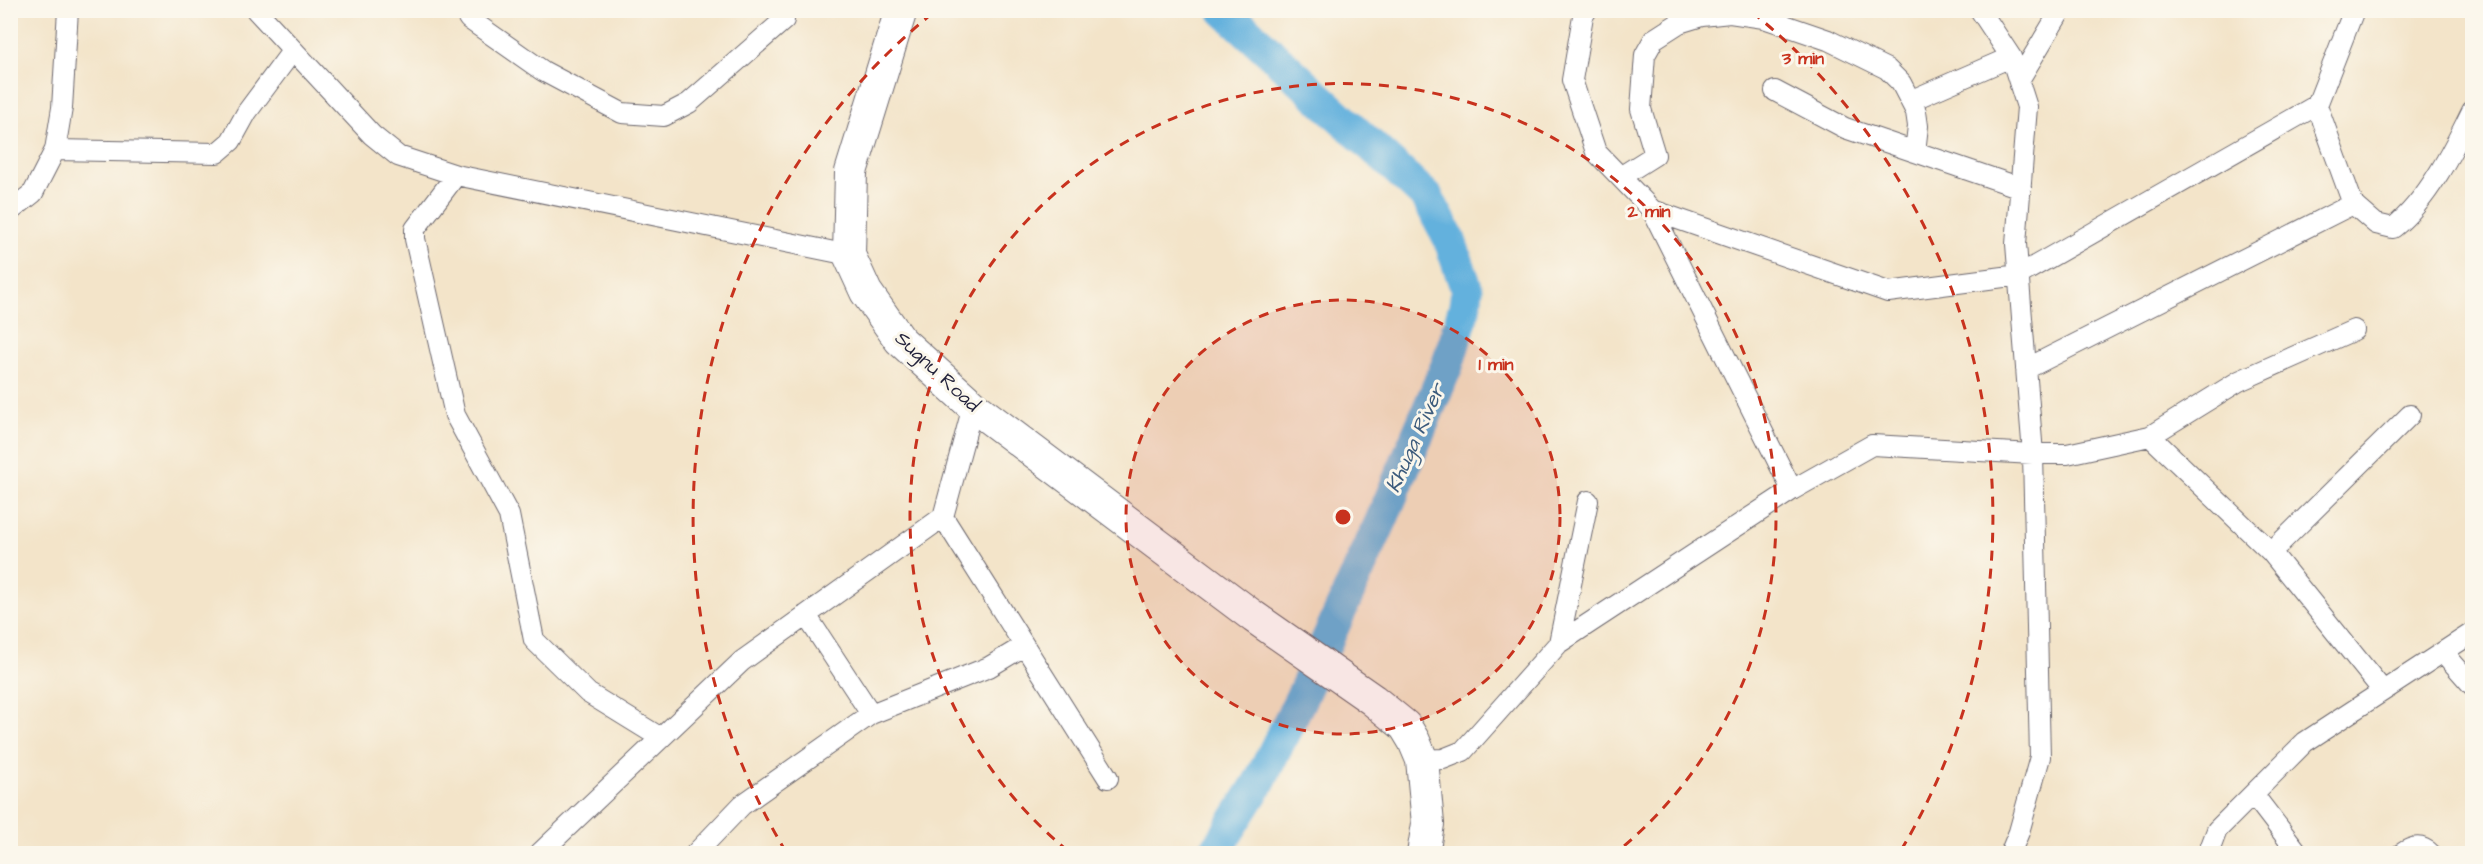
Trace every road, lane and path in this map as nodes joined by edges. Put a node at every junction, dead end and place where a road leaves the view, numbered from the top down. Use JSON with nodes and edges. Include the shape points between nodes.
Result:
{"nodes":[{"id":1,"x":68,"y":10,"type":"edge"},
{"id":2,"x":256,"y":10,"type":"edge"},
{"id":3,"x":463,"y":10,"type":"edge"},
{"id":4,"x":784,"y":10,"type":"edge"},
{"id":5,"x":902,"y":10,"type":"edge"},
{"id":6,"x":1587,"y":10,"type":"edge"},
{"id":7,"x":1980,"y":10,"type":"edge"},
{"id":8,"x":2061,"y":10,"type":"edge"},
{"id":9,"x":2354,"y":10,"type":"edge"},
{"id":10,"x":293,"y":50,"type":"junction"},
{"id":11,"x":2011,"y":57,"type":"junction"},
{"id":12,"x":2019,"y":80,"type":"junction"},
{"id":13,"x":1775,"y":91,"type":"dead end"},
{"id":14,"x":1912,"y":100,"type":"junction"},
{"id":15,"x":2317,"y":105,"type":"junction"},
{"id":16,"x":2472,"y":111,"type":"edge"},
{"id":17,"x":55,"y":150,"type":"junction"},
{"id":18,"x":1916,"y":152,"type":"junction"},
{"id":19,"x":456,"y":175,"type":"junction"},
{"id":20,"x":1620,"y":177,"type":"junction"},
{"id":21,"x":2021,"y":188,"type":"junction"},
{"id":22,"x":2354,"y":204,"type":"junction"},
{"id":23,"x":1652,"y":210,"type":"junction"},
{"id":24,"x":10,"y":212,"type":"edge"},
{"id":25,"x":849,"y":255,"type":"junction"},
{"id":26,"x":2019,"y":275,"type":"junction"},
{"id":27,"x":2354,"y":330,"type":"dead end"},
{"id":28,"x":2026,"y":369,"type":"junction"},
{"id":29,"x":973,"y":406,"type":"junction"},
{"id":30,"x":2410,"y":415,"type":"dead end"},
{"id":31,"x":2150,"y":436,"type":"junction"},
{"id":32,"x":2033,"y":454,"type":"junction"},
{"id":33,"x":1792,"y":490,"type":"junction"},
{"id":34,"x":1588,"y":501,"type":"dead end"},
{"id":35,"x":943,"y":516,"type":"junction"},
{"id":36,"x":2271,"y":552,"type":"junction"},
{"id":37,"x":806,"y":615,"type":"junction"},
{"id":38,"x":2472,"y":633,"type":"edge"},
{"id":39,"x":1558,"y":643,"type":"junction"},
{"id":40,"x":1024,"y":646,"type":"junction"},
{"id":41,"x":2443,"y":652,"type":"junction"},
{"id":42,"x":2472,"y":685,"type":"edge"},
{"id":43,"x":2383,"y":691,"type":"junction"},
{"id":44,"x":871,"y":714,"type":"junction"},
{"id":45,"x":661,"y":738,"type":"junction"},
{"id":46,"x":1422,"y":760,"type":"junction"},
{"id":47,"x":1108,"y":778,"type":"dead end"},
{"id":48,"x":2253,"y":794,"type":"junction"},
{"id":49,"x":539,"y":854,"type":"edge"},
{"id":50,"x":695,"y":854,"type":"edge"},
{"id":51,"x":1423,"y":854,"type":"edge"},
{"id":52,"x":2010,"y":854,"type":"edge"},
{"id":53,"x":2208,"y":854,"type":"edge"},
{"id":54,"x":2299,"y":854,"type":"edge"},
{"id":55,"x":2402,"y":854,"type":"edge"},
{"id":56,"x":2431,"y":854,"type":"edge"}],
"edges":[{"from":1,"to":17,"type":"street","via":[[62,108]]},
{"from":2,"to":10,"type":"street"},
{"from":3,"to":4,"type":"street","via":[[469,19],[543,71],[622,113],[664,116],[689,103],[735,64],[784,20]]},
{"from":5,"to":25,"type":"main road","name":"Sugnu Road","via":[[851,172]]},
{"from":6,"to":20,"type":"street","via":[[1572,80],[1596,152]]},
{"from":7,"to":11,"type":"street"},
{"from":8,"to":12,"type":"street"},
{"from":9,"to":15,"type":"street"},
{"from":10,"to":17,"type":"street","via":[[247,112],[231,141],[217,153]]},
{"from":10,"to":19,"type":"street","via":[[372,135],[398,156]]},
{"from":11,"to":12,"type":"street"},
{"from":11,"to":14,"type":"street"},
{"from":12,"to":21,"type":"street","via":[[2027,107]]},
{"from":13,"to":18,"type":"street","via":[[1845,128]]},
{"from":14,"to":18,"type":"street","via":[[1918,126]]},
{"from":14,"to":20,"type":"street","via":[[1887,69],[1828,40],[1764,18],[1730,13],[1702,15],[1679,23],[1654,39],[1645,55],[1641,109],[1655,155]]},
{"from":15,"to":22,"type":"street"},
{"from":15,"to":26,"type":"street"},
{"from":16,"to":22,"type":"street","via":[[2452,152],[2408,216],[2393,228],[2376,224]]},
{"from":17,"to":24,"type":"street","via":[[33,193]]},
{"from":18,"to":21,"type":"street"},
{"from":19,"to":25,"type":"street"},
{"from":19,"to":45,"type":"street","via":[[415,229],[415,239],[456,415],[509,515],[534,640],[588,693]]},
{"from":20,"to":23,"type":"street"},
{"from":21,"to":26,"type":"street","via":[[2016,244]]},
{"from":22,"to":28,"type":"street"},
{"from":23,"to":26,"type":"street","via":[[1888,292]]},
{"from":23,"to":33,"type":"street"},
{"from":25,"to":29,"type":"main road","name":"Sugnu Road","via":[[866,292],[900,340]]},
{"from":26,"to":28,"type":"street"},
{"from":27,"to":31,"type":"street","via":[[2239,381]]},
{"from":28,"to":32,"type":"street"},
{"from":29,"to":35,"type":"street"},
{"from":29,"to":46,"type":"main road","name":"Sugnu Road","via":[[1373,700],[1405,726]]},
{"from":30,"to":36,"type":"street"},
{"from":31,"to":32,"type":"street","via":[[2067,454]]},
{"from":31,"to":36,"type":"street"},
{"from":32,"to":33,"type":"street","via":[[1872,445]]},
{"from":32,"to":52,"type":"street","via":[[2040,757]]},
{"from":33,"to":39,"type":"street"},
{"from":34,"to":39,"type":"street"},
{"from":35,"to":37,"type":"street"},
{"from":35,"to":40,"type":"street"},
{"from":36,"to":43,"type":"street"},
{"from":37,"to":44,"type":"street"},
{"from":37,"to":45,"type":"street","via":[[742,661]]},
{"from":38,"to":41,"type":"street"},
{"from":39,"to":46,"type":"street","via":[[1463,752],[1443,759]]},
{"from":40,"to":44,"type":"street","via":[[989,667]]},
{"from":40,"to":47,"type":"street"},
{"from":41,"to":42,"type":"street"},
{"from":41,"to":43,"type":"street"},
{"from":43,"to":48,"type":"street","via":[[2305,742]]},
{"from":44,"to":50,"type":"street","via":[[742,805]]},
{"from":45,"to":49,"type":"street"},
{"from":46,"to":51,"type":"main road","via":[[1428,824]]},
{"from":48,"to":53,"type":"street","via":[[2217,830]]},
{"from":48,"to":54,"type":"street"},
{"from":55,"to":56,"type":"street","via":[[2416,846]]}]}
